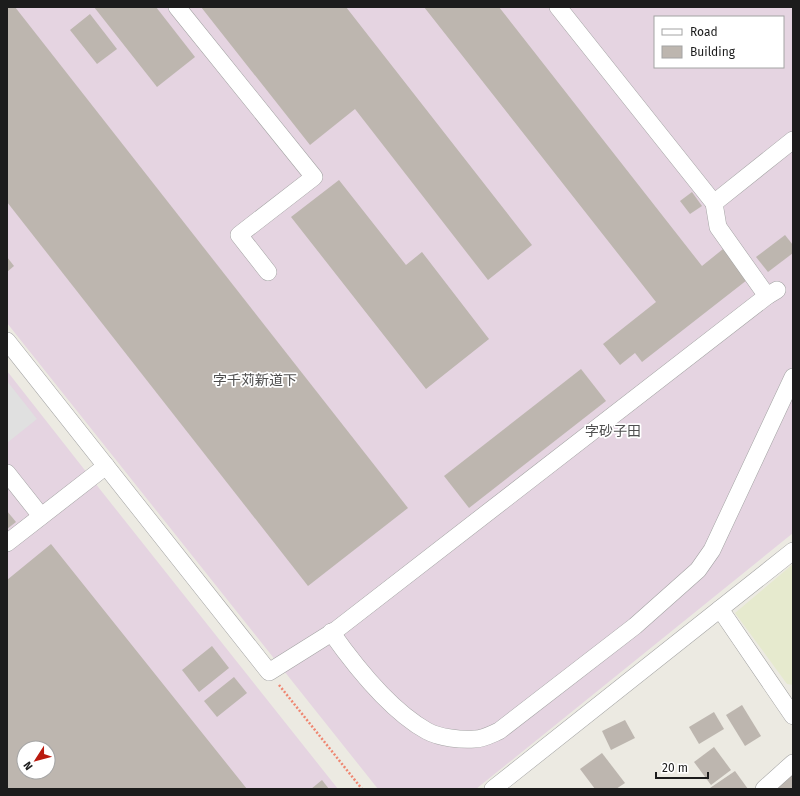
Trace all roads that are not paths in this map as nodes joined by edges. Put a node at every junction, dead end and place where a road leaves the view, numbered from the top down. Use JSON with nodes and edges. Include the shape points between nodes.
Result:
{"nodes":[{"id":1,"x":177,"y":7,"type":"edge"},
{"id":2,"x":558,"y":7,"type":"edge"},
{"id":3,"x":793,"y":140,"type":"edge"},
{"id":4,"x":714,"y":203,"type":"junction"},
{"id":5,"x":268,"y":272,"type":"dead end"},
{"id":6,"x":7,"y":341,"type":"edge"},
{"id":7,"x":793,"y":377,"type":"edge"},
{"id":8,"x":106,"y":466,"type":"junction"},
{"id":9,"x":7,"y":473,"type":"edge"},
{"id":10,"x":41,"y":516,"type":"junction"},
{"id":11,"x":7,"y":543,"type":"edge"},
{"id":12,"x":793,"y":550,"type":"edge"},
{"id":13,"x":720,"y":609,"type":"junction"},
{"id":14,"x":331,"y":632,"type":"junction"},
{"id":15,"x":793,"y":716,"type":"edge"},
{"id":16,"x":793,"y":763,"type":"edge"},
{"id":17,"x":767,"y":788,"type":"edge"},
{"id":18,"x":493,"y":789,"type":"edge"}],
"edges":[{"from":1,"to":5,"type":"street","via":[[314,177],[239,235]]},
{"from":2,"to":4,"type":"street"},
{"from":3,"to":4,"type":"street"},
{"from":4,"to":14,"type":"street","via":[[718,227],[772,293]]},
{"from":6,"to":8,"type":"street"},
{"from":7,"to":14,"type":"street","via":[[712,550],[698,570],[634,626],[499,731],[477,739],[429,732],[411,721],[376,688]]},
{"from":8,"to":10,"type":"street"},
{"from":8,"to":14,"type":"street","via":[[269,672]]},
{"from":9,"to":10,"type":"street"},
{"from":10,"to":11,"type":"street"},
{"from":12,"to":13,"type":"street"},
{"from":13,"to":15,"type":"street"},
{"from":13,"to":18,"type":"street"},
{"from":16,"to":17,"type":"street"}]}
